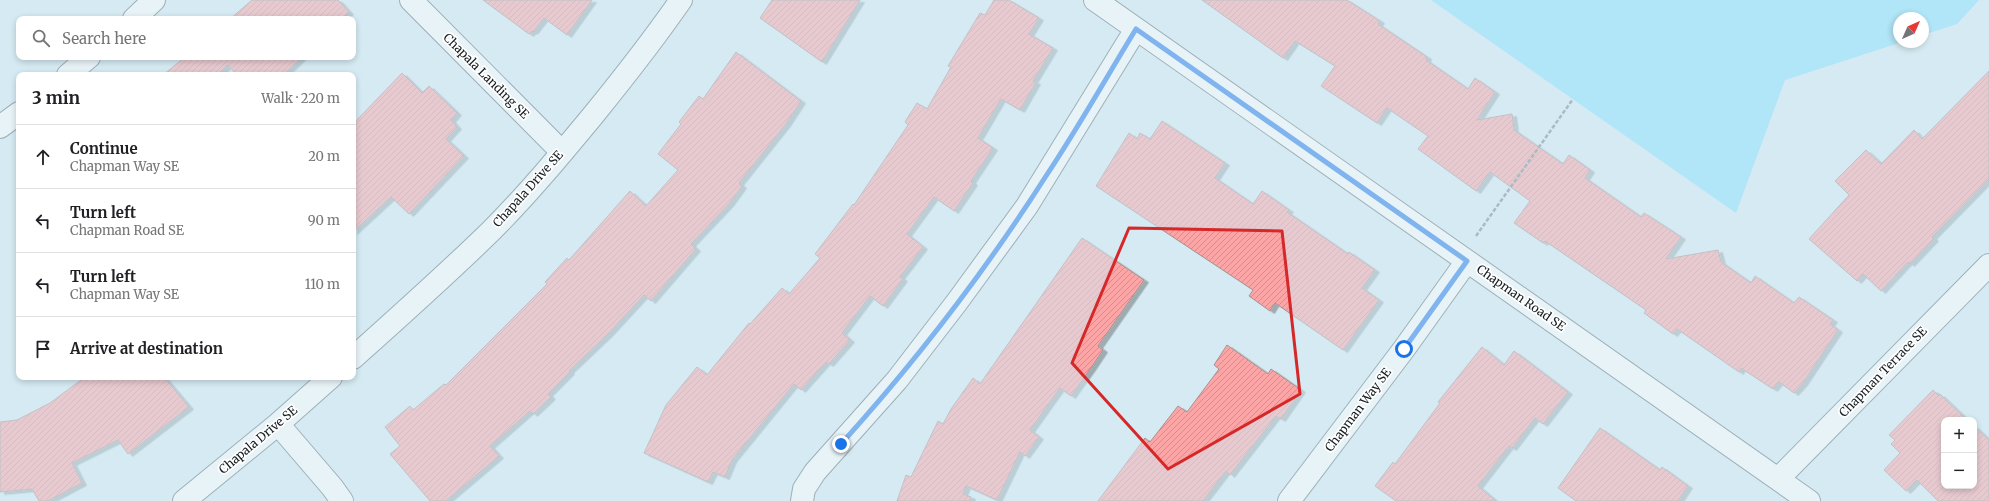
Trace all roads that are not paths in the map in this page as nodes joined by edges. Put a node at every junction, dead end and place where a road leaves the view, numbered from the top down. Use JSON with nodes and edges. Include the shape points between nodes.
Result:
{"nodes":[{"id":1,"x":154,"y":0,"type":"edge"},
{"id":2,"x":411,"y":0,"type":"edge"},
{"id":3,"x":681,"y":0,"type":"edge"},
{"id":4,"x":1095,"y":0,"type":"edge"},
{"id":5,"x":137,"y":16,"type":"edge"},
{"id":6,"x":1136,"y":29,"type":"junction"},
{"id":7,"x":86,"y":60,"type":"edge"},
{"id":8,"x":72,"y":72,"type":"edge"},
{"id":9,"x":16,"y":115,"type":"edge"},
{"id":10,"x":0,"y":127,"type":"edge"},
{"id":11,"x":562,"y":152,"type":"junction"},
{"id":12,"x":1467,"y":261,"type":"junction"},
{"id":13,"x":1989,"y":265,"type":"edge"},
{"id":14,"x":356,"y":355,"type":"edge"},
{"id":15,"x":328,"y":380,"type":"edge"},
{"id":16,"x":278,"y":424,"type":"junction"},
{"id":17,"x":1778,"y":479,"type":"junction"},
{"id":18,"x":184,"y":501,"type":"edge"},
{"id":19,"x":342,"y":501,"type":"edge"},
{"id":20,"x":802,"y":501,"type":"edge"},
{"id":21,"x":1289,"y":501,"type":"edge"},
{"id":22,"x":1809,"y":501,"type":"edge"}],
"edges":[{"from":1,"to":5,"type":"street"},
{"from":2,"to":11,"type":"street","name":"Chapala Landing SE"},
{"from":3,"to":11,"type":"street","name":"Chapala Drive SE","via":[[622,79]]},
{"from":4,"to":6,"type":"street","name":"Chapman Road SE"},
{"from":6,"to":12,"type":"street","name":"Chapman Road SE"},
{"from":6,"to":20,"type":"street","via":[[1014,224],[897,380],[815,472],[804,489]]},
{"from":7,"to":8,"type":"street"},
{"from":9,"to":10,"type":"street"},
{"from":11,"to":14,"type":"street","name":"Chapala Drive SE","via":[[491,230]]},
{"from":12,"to":17,"type":"street","name":"Chapman Road SE"},
{"from":12,"to":21,"type":"street","name":"Chapman Way SE"},
{"from":13,"to":17,"type":"street","name":"Chapman Terrace SE"},
{"from":15,"to":16,"type":"street","name":"Chapala Drive SE"},
{"from":16,"to":18,"type":"street","name":"Chapala Drive SE"},
{"from":16,"to":19,"type":"street"},
{"from":17,"to":22,"type":"street","name":"Chapman Road SE"}]}
